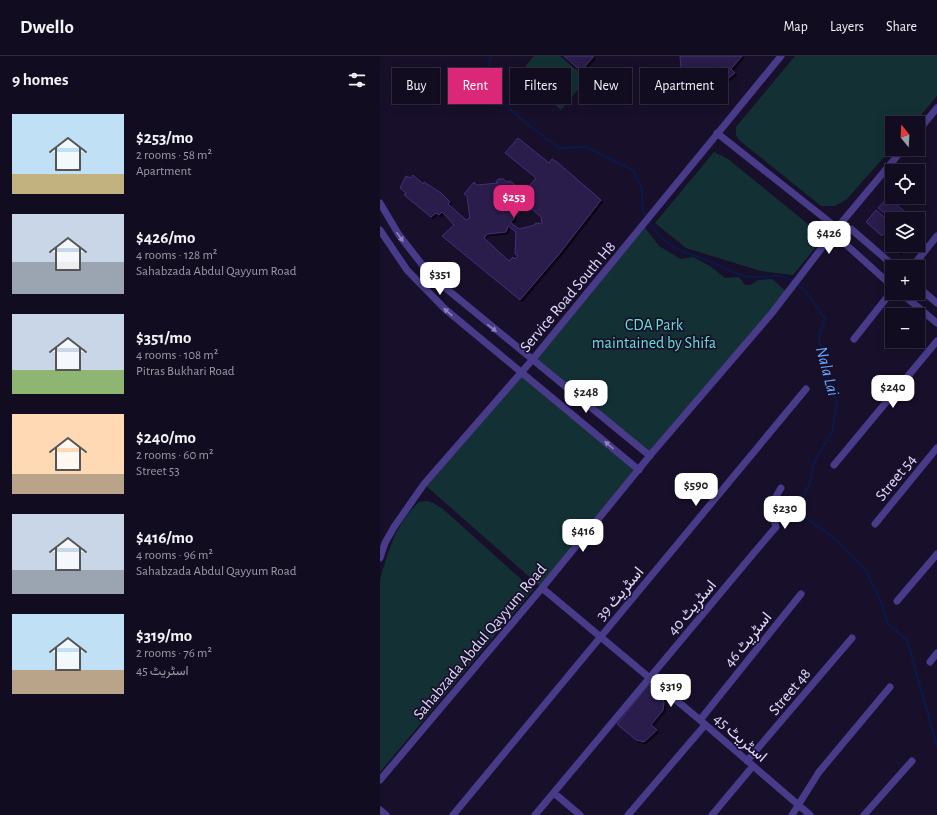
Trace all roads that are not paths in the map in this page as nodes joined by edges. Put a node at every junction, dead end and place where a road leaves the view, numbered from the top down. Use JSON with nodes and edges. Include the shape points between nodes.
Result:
{"nodes":[{"id":1,"x":781,"y":56,"type":"edge"},
{"id":2,"x":937,"y":108,"type":"edge"},
{"id":3,"x":925,"y":123,"type":"edge"},
{"id":4,"x":717,"y":133,"type":"junction"},
{"id":5,"x":897,"y":156,"type":"edge"},
{"id":6,"x":380,"y":204,"type":"edge"},
{"id":7,"x":837,"y":228,"type":"junction"},
{"id":8,"x":380,"y":230,"type":"edge"},
{"id":9,"x":937,"y":236,"type":"edge"},
{"id":10,"x":887,"y":260,"type":"edge"},
{"id":11,"x":918,"y":260,"type":"edge"},
{"id":12,"x":885,"y":280,"type":"edge"},
{"id":13,"x":925,"y":293,"type":"edge"},
{"id":14,"x":885,"y":300,"type":"edge"},
{"id":15,"x":909,"y":300,"type":"edge"},
{"id":16,"x":937,"y":302,"type":"edge"},
{"id":17,"x":937,"y":323,"type":"edge"},
{"id":18,"x":854,"y":339,"type":"dead end"},
{"id":19,"x":937,"y":341,"type":"edge"},
{"id":20,"x":533,"y":359,"type":"junction"},
{"id":21,"x":522,"y":372,"type":"junction"},
{"id":22,"x":806,"y":389,"type":"dead end"},
{"id":23,"x":937,"y":448,"type":"edge"},
{"id":24,"x":650,"y":456,"type":"junction"},
{"id":25,"x":834,"y":465,"type":"dead end"},
{"id":26,"x":639,"y":470,"type":"junction"},
{"id":27,"x":781,"y":488,"type":"dead end"},
{"id":28,"x":875,"y":524,"type":"dead end"},
{"id":29,"x":937,"y":554,"type":"edge"},
{"id":30,"x":380,"y":558,"type":"edge"},
{"id":31,"x":542,"y":588,"type":"junction"},
{"id":32,"x":801,"y":594,"type":"dead end"},
{"id":33,"x":898,"y":601,"type":"dead end"},
{"id":34,"x":599,"y":637,"type":"junction"},
{"id":35,"x":852,"y":638,"type":"dead end"},
{"id":36,"x":937,"y":653,"type":"edge"},
{"id":37,"x":930,"y":662,"type":"dead end"},
{"id":38,"x":650,"y":678,"type":"junction"},
{"id":39,"x":890,"y":687,"type":"dead end"},
{"id":40,"x":703,"y":722,"type":"junction"},
{"id":41,"x":912,"y":762,"type":"dead end"},
{"id":42,"x":750,"y":764,"type":"junction"},
{"id":43,"x":380,"y":780,"type":"edge"},
{"id":44,"x":554,"y":793,"type":"junction"},
{"id":45,"x":799,"y":806,"type":"junction"},
{"id":46,"x":380,"y":810,"type":"edge"},
{"id":47,"x":386,"y":815,"type":"edge"},
{"id":48,"x":453,"y":815,"type":"edge"},
{"id":49,"x":535,"y":815,"type":"edge"},
{"id":50,"x":580,"y":815,"type":"edge"},
{"id":51,"x":628,"y":815,"type":"edge"},
{"id":52,"x":712,"y":815,"type":"edge"},
{"id":53,"x":792,"y":815,"type":"edge"},
{"id":54,"x":810,"y":815,"type":"edge"},
{"id":55,"x":864,"y":815,"type":"edge"}],
"edges":[{"from":1,"to":4,"type":"street","name":"Service Road South H8"},
{"from":2,"to":3,"type":"street"},
{"from":4,"to":7,"type":"street"},
{"from":4,"to":20,"type":"street","name":"Service Road South H8"},
{"from":5,"to":7,"type":"street","name":"Sahabzada Abdul Qayyum Road"},
{"from":6,"to":20,"type":"street","one_way":true,"via":[[398,235],[431,276]]},
{"from":7,"to":10,"type":"street","via":[[851,229]]},
{"from":7,"to":12,"type":"street","via":[[841,240]]},
{"from":7,"to":24,"type":"street","name":"Sahabzada Abdul Qayyum Road","via":[[772,313]]},
{"from":21,"to":8,"type":"street","one_way":true,"via":[[439,304],[407,270]]},
{"from":9,"to":11,"type":"street"},
{"from":13,"to":16,"type":"street"},
{"from":14,"to":18,"type":"street"},
{"from":15,"to":17,"type":"street"},
{"from":19,"to":25,"type":"street"},
{"from":20,"to":21,"type":"street","name":"Service Road South H8"},
{"from":20,"to":24,"type":"street"},
{"from":26,"to":21,"type":"street","one_way":true},
{"from":21,"to":30,"type":"street","name":"Service Road South H8","via":[[406,507],[385,543]]},
{"from":22,"to":34,"type":"street","name":"اسٹریٹ 39"},
{"from":23,"to":28,"type":"street","name":"Street 54"},
{"from":24,"to":26,"type":"street","name":"Sahabzada Abdul Qayyum Road"},
{"from":26,"to":31,"type":"street","name":"Sahabzada Abdul Qayyum Road"},
{"from":27,"to":38,"type":"street","name":"اسٹریٹ 40","via":[[771,510],[776,527]]},
{"from":29,"to":33,"type":"street"},
{"from":31,"to":34,"type":"street","name":"اسٹریٹ 45"},
{"from":31,"to":43,"type":"street","name":"Sahabzada Abdul Qayyum Road"},
{"from":32,"to":40,"type":"street","name":"اسٹریٹ 46"},
{"from":34,"to":38,"type":"street","name":"اسٹریٹ 45"},
{"from":34,"to":48,"type":"street","name":"اسٹریٹ 39"},
{"from":35,"to":42,"type":"street","name":"Street 48"},
{"from":36,"to":37,"type":"street"},
{"from":38,"to":40,"type":"street","name":"اسٹریٹ 45"},
{"from":38,"to":44,"type":"street","name":"اسٹریٹ 40"},
{"from":39,"to":45,"type":"street","via":[[820,772]]},
{"from":40,"to":42,"type":"street","name":"اسٹریٹ 45"},
{"from":40,"to":51,"type":"street","name":"اسٹریٹ 46"},
{"from":41,"to":55,"type":"street"},
{"from":42,"to":45,"type":"street","name":"اسٹریٹ 45"},
{"from":42,"to":52,"type":"street","name":"Street 48"},
{"from":44,"to":49,"type":"street","name":"اسٹریٹ 40"},
{"from":44,"to":50,"type":"street"},
{"from":45,"to":53,"type":"street"},
{"from":45,"to":54,"type":"street","name":"اسٹریٹ 45"},
{"from":46,"to":47,"type":"street"}]}
